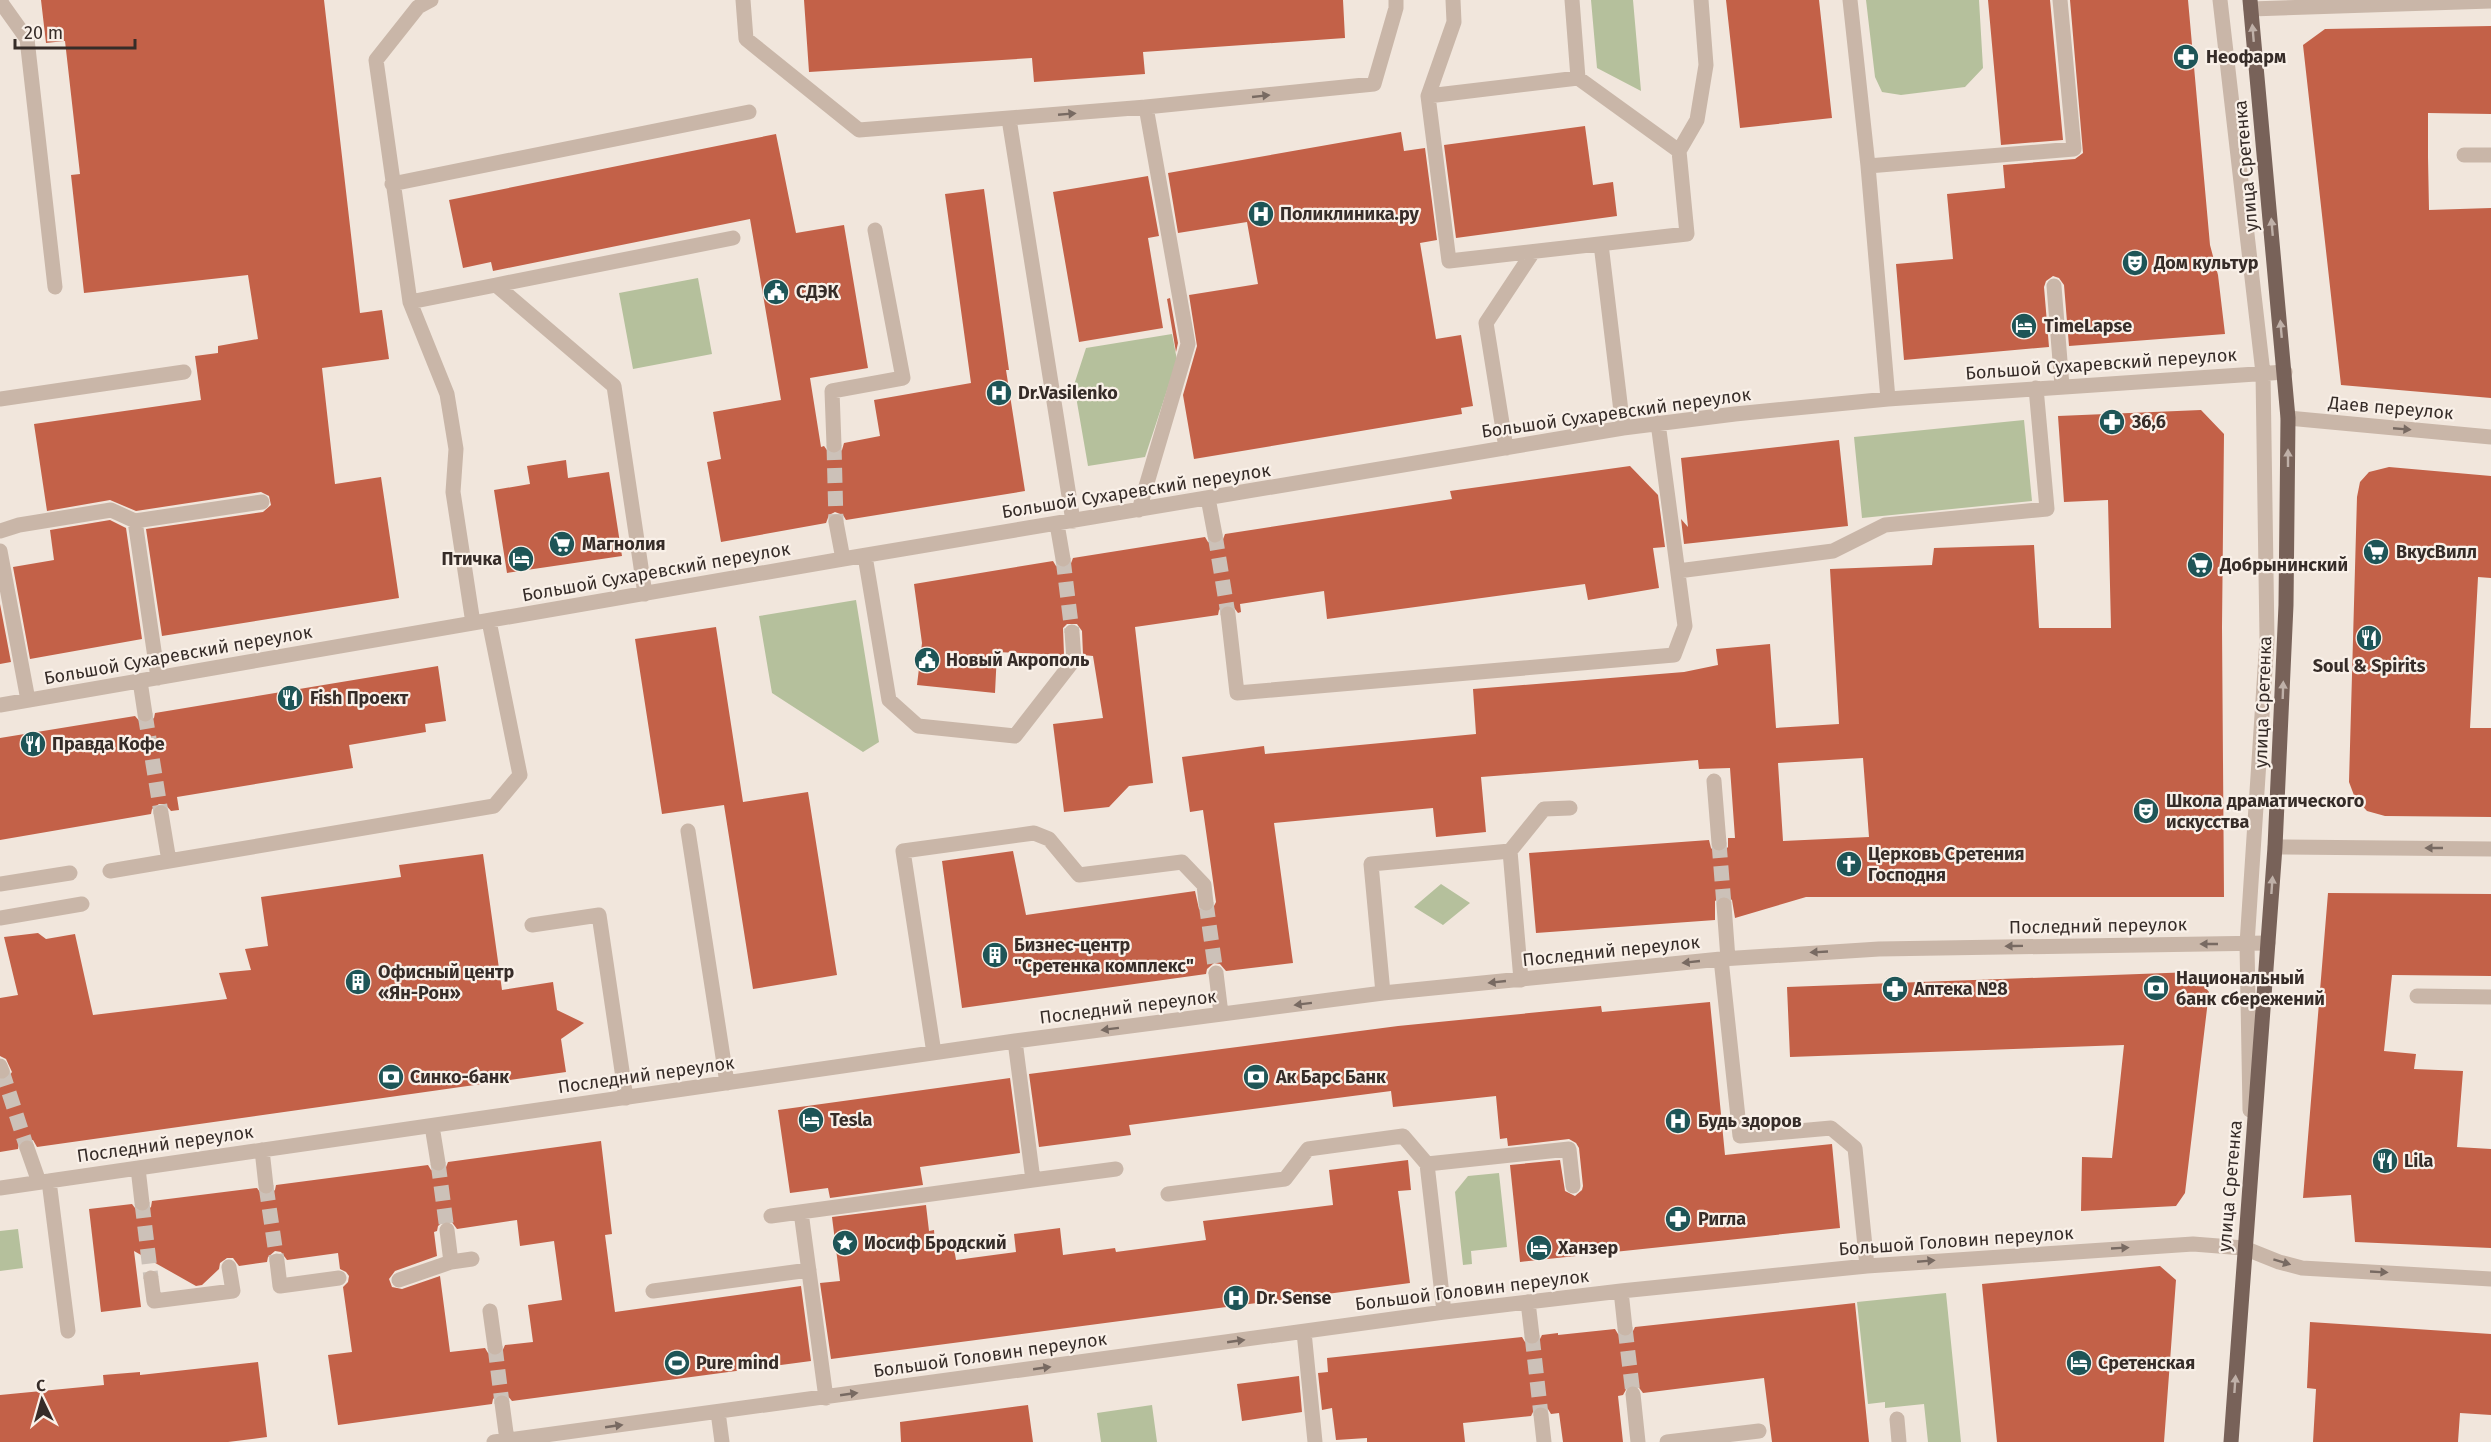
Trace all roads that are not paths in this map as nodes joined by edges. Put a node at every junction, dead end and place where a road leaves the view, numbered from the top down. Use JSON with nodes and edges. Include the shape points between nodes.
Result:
{"nodes":[{"id":1,"x":1,"y":0,"type":"edge"},
{"id":2,"x":743,"y":0,"type":"edge"},
{"id":3,"x":1396,"y":0,"type":"edge"},
{"id":4,"x":1453,"y":0,"type":"edge"},
{"id":5,"x":1572,"y":0,"type":"edge"},
{"id":6,"x":1701,"y":0,"type":"edge"},
{"id":7,"x":1850,"y":0,"type":"edge"},
{"id":8,"x":2060,"y":0,"type":"edge"},
{"id":9,"x":2220,"y":0,"type":"edge"},
{"id":10,"x":2491,"y":1,"type":"edge"},
{"id":11,"x":419,"y":2,"type":"edge"},
{"id":12,"x":2251,"y":5,"type":"edge"},
{"id":13,"x":1578,"y":78,"type":"junction"},
{"id":14,"x":1428,"y":96,"type":"junction"},
{"id":15,"x":1146,"y":107,"type":"junction"},
{"id":16,"x":749,"y":112,"type":"dead end"},
{"id":17,"x":1009,"y":119,"type":"junction"},
{"id":18,"x":1679,"y":151,"type":"junction"},
{"id":19,"x":2464,"y":154,"type":"dead end"},
{"id":20,"x":2491,"y":155,"type":"edge"},
{"id":21,"x":1868,"y":166,"type":"junction"},
{"id":22,"x":392,"y":184,"type":"junction"},
{"id":23,"x":875,"y":230,"type":"dead end"},
{"id":24,"x":733,"y":238,"type":"dead end"},
{"id":25,"x":1601,"y":244,"type":"junction"},
{"id":26,"x":1533,"y":252,"type":"junction"},
{"id":27,"x":496,"y":285,"type":"junction"},
{"id":28,"x":2054,"y":286,"type":"dead end"},
{"id":29,"x":55,"y":287,"type":"dead end"},
{"id":30,"x":410,"y":302,"type":"junction"},
{"id":31,"x":184,"y":372,"type":"dead end"},
{"id":32,"x":2285,"y":372,"type":"junction"},
{"id":33,"x":2263,"y":373,"type":"junction"},
{"id":34,"x":2062,"y":386,"type":"junction"},
{"id":35,"x":2036,"y":388,"type":"junction"},
{"id":36,"x":0,"y":399,"type":"edge"},
{"id":37,"x":1888,"y":399,"type":"junction"},
{"id":38,"x":2288,"y":418,"type":"junction"},
{"id":39,"x":1658,"y":423,"type":"junction"},
{"id":40,"x":1623,"y":428,"type":"junction"},
{"id":41,"x":2491,"y":437,"type":"edge"},
{"id":42,"x":834,"y":444,"type":"tunnel mouth"},
{"id":43,"x":1506,"y":448,"type":"junction"},
{"id":44,"x":1208,"y":498,"type":"junction"},
{"id":45,"x":262,"y":502,"type":"dead end"},
{"id":46,"x":1139,"y":510,"type":"junction"},
{"id":47,"x":135,"y":521,"type":"junction"},
{"id":48,"x":1073,"y":521,"type":"junction"},
{"id":49,"x":836,"y":522,"type":"tunnel mouth"},
{"id":50,"x":1056,"y":524,"type":"junction"},
{"id":51,"x":0,"y":531,"type":"edge"},
{"id":52,"x":1215,"y":535,"type":"tunnel mouth"},
{"id":53,"x":0,"y":551,"type":"edge"},
{"id":54,"x":865,"y":556,"type":"junction"},
{"id":55,"x":843,"y":559,"type":"junction"},
{"id":56,"x":1063,"y":559,"type":"tunnel mouth"},
{"id":57,"x":1678,"y":571,"type":"junction"},
{"id":58,"x":645,"y":594,"type":"junction"},
{"id":59,"x":1228,"y":614,"type":"tunnel mouth"},
{"id":60,"x":481,"y":622,"type":"junction"},
{"id":61,"x":1072,"y":632,"type":"tunnel mouth"},
{"id":62,"x":158,"y":678,"type":"junction"},
{"id":63,"x":140,"y":681,"type":"junction"},
{"id":64,"x":28,"y":700,"type":"junction"},
{"id":65,"x":0,"y":705,"type":"edge"},
{"id":66,"x":145,"y":714,"type":"tunnel mouth"},
{"id":67,"x":1714,"y":781,"type":"dead end"},
{"id":68,"x":1570,"y":808,"type":"dead end"},
{"id":69,"x":161,"y":813,"type":"tunnel mouth"},
{"id":70,"x":688,"y":831,"type":"dead end"},
{"id":71,"x":1719,"y":843,"type":"tunnel mouth"},
{"id":72,"x":2275,"y":847,"type":"junction"},
{"id":73,"x":2491,"y":849,"type":"edge"},
{"id":74,"x":1510,"y":851,"type":"junction"},
{"id":75,"x":169,"y":861,"type":"junction"},
{"id":76,"x":111,"y":871,"type":"dead end"},
{"id":77,"x":70,"y":873,"type":"dead end"},
{"id":78,"x":0,"y":884,"type":"edge"},
{"id":79,"x":1206,"y":903,"type":"tunnel mouth"},
{"id":80,"x":82,"y":904,"type":"dead end"},
{"id":81,"x":1724,"y":905,"type":"tunnel mouth"},
{"id":82,"x":0,"y":918,"type":"edge"},
{"id":83,"x":532,"y":925,"type":"dead end"},
{"id":84,"x":2268,"y":943,"type":"junction"},
{"id":85,"x":2247,"y":944,"type":"junction"},
{"id":86,"x":1724,"y":959,"type":"junction"},
{"id":87,"x":1216,"y":973,"type":"tunnel mouth"},
{"id":88,"x":1521,"y":980,"type":"junction"},
{"id":89,"x":1383,"y":993,"type":"junction"},
{"id":90,"x":2417,"y":996,"type":"dead end"},
{"id":91,"x":2491,"y":997,"type":"edge"},
{"id":92,"x":1221,"y":1014,"type":"junction"},
{"id":93,"x":1015,"y":1041,"type":"junction"},
{"id":94,"x":934,"y":1053,"type":"junction"},
{"id":95,"x":727,"y":1083,"type":"junction"},
{"id":96,"x":626,"y":1098,"type":"junction"},
{"id":97,"x":432,"y":1126,"type":"junction"},
{"id":98,"x":27,"y":1148,"type":"tunnel mouth"},
{"id":99,"x":262,"y":1150,"type":"junction"},
{"id":100,"x":438,"y":1164,"type":"tunnel mouth"},
{"id":101,"x":1427,"y":1164,"type":"junction"},
{"id":102,"x":138,"y":1168,"type":"junction"},
{"id":103,"x":1116,"y":1169,"type":"dead end"},
{"id":104,"x":2251,"y":1176,"type":"junction"},
{"id":105,"x":1034,"y":1180,"type":"junction"},
{"id":106,"x":44,"y":1182,"type":"junction"},
{"id":107,"x":266,"y":1186,"type":"tunnel mouth"},
{"id":108,"x":1573,"y":1186,"type":"dead end"},
{"id":109,"x":0,"y":1188,"type":"edge"},
{"id":110,"x":1168,"y":1194,"type":"dead end"},
{"id":111,"x":142,"y":1203,"type":"tunnel mouth"},
{"id":112,"x":801,"y":1212,"type":"junction"},
{"id":113,"x":771,"y":1216,"type":"dead end"},
{"id":114,"x":447,"y":1230,"type":"tunnel mouth"},
{"id":115,"x":2244,"y":1248,"type":"junction"},
{"id":116,"x":472,"y":1259,"type":"dead end"},
{"id":117,"x":277,"y":1261,"type":"tunnel mouth"},
{"id":118,"x":451,"y":1262,"type":"junction"},
{"id":119,"x":1867,"y":1266,"type":"junction"},
{"id":120,"x":229,"y":1267,"type":"dead end"},
{"id":121,"x":809,"y":1270,"type":"junction"},
{"id":122,"x":151,"y":1278,"type":"tunnel mouth"},
{"id":123,"x":339,"y":1278,"type":"dead end"},
{"id":124,"x":2491,"y":1279,"type":"edge"},
{"id":125,"x":399,"y":1280,"type":"dead end"},
{"id":126,"x":653,"y":1291,"type":"dead end"},
{"id":127,"x":1621,"y":1291,"type":"junction"},
{"id":128,"x":1528,"y":1302,"type":"junction"},
{"id":129,"x":490,"y":1311,"type":"dead end"},
{"id":130,"x":1444,"y":1312,"type":"junction"},
{"id":131,"x":1625,"y":1328,"type":"tunnel mouth"},
{"id":132,"x":68,"y":1331,"type":"dead end"},
{"id":133,"x":1304,"y":1332,"type":"junction"},
{"id":134,"x":1532,"y":1336,"type":"tunnel mouth"},
{"id":135,"x":495,"y":1347,"type":"tunnel mouth"},
{"id":136,"x":1633,"y":1394,"type":"tunnel mouth"},
{"id":137,"x":826,"y":1398,"type":"junction"},
{"id":138,"x":502,"y":1403,"type":"tunnel mouth"},
{"id":139,"x":718,"y":1412,"type":"junction"},
{"id":140,"x":1541,"y":1415,"type":"tunnel mouth"},
{"id":141,"x":1896,"y":1419,"type":"dead end"},
{"id":142,"x":1759,"y":1431,"type":"dead end"},
{"id":143,"x":576,"y":1437,"type":"edge"},
{"id":144,"x":501,"y":1441,"type":"edge"},
{"id":145,"x":722,"y":1442,"type":"edge"},
{"id":146,"x":1315,"y":1442,"type":"edge"},
{"id":147,"x":1544,"y":1442,"type":"edge"},
{"id":148,"x":1638,"y":1442,"type":"edge"},
{"id":149,"x":1667,"y":1442,"type":"edge"},
{"id":150,"x":1899,"y":1442,"type":"edge"},
{"id":151,"x":2231,"y":1442,"type":"edge"}],
"edges":[{"from":1,"to":29,"type":"street","via":[[27,39]]},
{"from":2,"to":17,"type":"street","via":[[746,39],[859,130]]},
{"from":15,"to":3,"type":"street","one_way":true,"via":[[1374,84]]},
{"from":4,"to":14,"type":"street","via":[[1454,22]]},
{"from":5,"to":13,"type":"street"},
{"from":6,"to":18,"type":"street","via":[[1706,65],[1697,120]]},
{"from":7,"to":21,"type":"street"},
{"from":8,"to":21,"type":"street","via":[[2074,149]]},
{"from":9,"to":33,"type":"street"},
{"from":10,"to":12,"type":"street"},
{"from":11,"to":22,"type":"street","via":[[376,60]]},
{"from":32,"to":12,"type":"main road","name":"улица Сретенка","one_way":true},
{"from":13,"to":14,"type":"street"},
{"from":13,"to":18,"type":"street"},
{"from":14,"to":26,"type":"street","via":[[1449,261]]},
{"from":17,"to":15,"type":"street","one_way":true},
{"from":15,"to":46,"type":"street","via":[[1188,344]]},
{"from":16,"to":22,"type":"street"},
{"from":17,"to":48,"type":"street"},
{"from":18,"to":25,"type":"street","via":[[1687,234]]},
{"from":19,"to":20,"type":"street"},
{"from":21,"to":37,"type":"street"},
{"from":22,"to":30,"type":"street"},
{"from":23,"to":42,"type":"street","via":[[903,378],[832,391]]},
{"from":24,"to":27,"type":"street"},
{"from":25,"to":26,"type":"street"},
{"from":25,"to":40,"type":"street"},
{"from":26,"to":43,"type":"street","via":[[1486,323]]},
{"from":27,"to":30,"type":"street"},
{"from":27,"to":58,"type":"street","via":[[614,386]]},
{"from":28,"to":34,"type":"street"},
{"from":30,"to":60,"type":"street","via":[[447,394],[456,449],[453,492]]},
{"from":31,"to":36,"type":"street"},
{"from":32,"to":33,"type":"street","name":"Большой Сухаревский переулок"},
{"from":32,"to":38,"type":"main road","name":"улица Сретенка"},
{"from":33,"to":34,"type":"street","name":"Большой Сухаревский переулок"},
{"from":33,"to":85,"type":"street","via":[[2267,639]]},
{"from":34,"to":35,"type":"street","name":"Большой Сухаревский переулок"},
{"from":35,"to":37,"type":"street","name":"Большой Сухаревский переулок"},
{"from":35,"to":57,"type":"street","via":[[2047,509],[1885,525],[1833,550]]},
{"from":37,"to":39,"type":"street","name":"Большой Сухаревский переулок"},
{"from":38,"to":41,"type":"street","name":"Даев переулок","one_way":true},
{"from":72,"to":38,"type":"main road","name":"улица Сретенка","one_way":true,"via":[[2286,605]]},
{"from":39,"to":40,"type":"street","name":"Большой Сухаревский переулок"},
{"from":39,"to":57,"type":"street"},
{"from":40,"to":43,"type":"street","name":"Большой Сухаревский переулок"},
{"from":43,"to":44,"type":"street","name":"Большой Сухаревский переулок"},
{"from":44,"to":46,"type":"street","name":"Большой Сухаревский переулок"},
{"from":44,"to":52,"type":"street"},
{"from":45,"to":47,"type":"street"},
{"from":46,"to":48,"type":"street","name":"Большой Сухаревский переулок"},
{"from":47,"to":51,"type":"street","via":[[111,510]]},
{"from":47,"to":62,"type":"street"},
{"from":48,"to":50,"type":"street","name":"Большой Сухаревский переулок"},
{"from":49,"to":55,"type":"street"},
{"from":50,"to":54,"type":"street","name":"Большой Сухаревский переулок"},
{"from":50,"to":56,"type":"street"},
{"from":53,"to":64,"type":"street"},
{"from":54,"to":55,"type":"street","name":"Большой Сухаревский переулок"},
{"from":54,"to":61,"type":"street","via":[[889,700],[918,726],[1015,736],[1074,660]]},
{"from":55,"to":58,"type":"street","name":"Большой Сухаревский переулок"},
{"from":57,"to":59,"type":"street","via":[[1685,626],[1674,655],[1237,693]]},
{"from":58,"to":60,"type":"street","name":"Большой Сухаревский переулок"},
{"from":60,"to":62,"type":"street","name":"Большой Сухаревский переулок"},
{"from":60,"to":75,"type":"street","via":[[520,776],[494,806]]},
{"from":62,"to":63,"type":"street","name":"Большой Сухаревский переулок"},
{"from":63,"to":64,"type":"street","name":"Большой Сухаревский переулок"},
{"from":63,"to":66,"type":"street"},
{"from":64,"to":65,"type":"street","name":"Большой Сухаревский переулок"},
{"from":67,"to":71,"type":"street"},
{"from":68,"to":74,"type":"street","via":[[1544,809]]},
{"from":69,"to":75,"type":"street"},
{"from":70,"to":95,"type":"street"},
{"from":73,"to":72,"type":"street","one_way":true},
{"from":84,"to":72,"type":"main road","name":"улица Сретенка","one_way":true},
{"from":74,"to":88,"type":"street"},
{"from":74,"to":89,"type":"street","via":[[1371,864]]},
{"from":75,"to":76,"type":"street"},
{"from":77,"to":78,"type":"street"},
{"from":79,"to":94,"type":"street","via":[[1204,885],[1182,862],[1079,875],[1049,839],[1034,832],[903,851]]},
{"from":80,"to":82,"type":"street"},
{"from":81,"to":86,"type":"street"},
{"from":83,"to":96,"type":"street","via":[[599,915]]},
{"from":84,"to":85,"type":"street","name":"Последний переулок"},
{"from":84,"to":104,"type":"main road","name":"улица Сретенка"},
{"from":85,"to":86,"type":"street","name":"Последний переулок","one_way":true,"via":[[1879,949]]},
{"from":85,"to":104,"type":"street"},
{"from":86,"to":88,"type":"street","name":"Последний переулок","one_way":true},
{"from":86,"to":119,"type":"street","via":[[1740,1136],[1830,1128],[1855,1148]]},
{"from":87,"to":92,"type":"street"},
{"from":88,"to":89,"type":"street","name":"Последний переулок","one_way":true},
{"from":89,"to":92,"type":"street","name":"Последний переулок","one_way":true},
{"from":90,"to":91,"type":"street"},
{"from":92,"to":93,"type":"street","name":"Последний переулок","one_way":true},
{"from":93,"to":94,"type":"street","name":"Последний переулок"},
{"from":93,"to":105,"type":"street"},
{"from":94,"to":95,"type":"street","name":"Последний переулок"},
{"from":95,"to":96,"type":"street","name":"Последний переулок"},
{"from":96,"to":97,"type":"street","name":"Последний переулок"},
{"from":97,"to":99,"type":"street","name":"Последний переулок"},
{"from":97,"to":100,"type":"street"},
{"from":98,"to":106,"type":"street"},
{"from":99,"to":102,"type":"street","name":"Последний переулок"},
{"from":99,"to":107,"type":"street"},
{"from":101,"to":108,"type":"street","via":[[1569,1149]]},
{"from":101,"to":110,"type":"street","via":[[1403,1136],[1308,1149],[1285,1179]]},
{"from":101,"to":130,"type":"street"},
{"from":102,"to":106,"type":"street","name":"Последний переулок"},
{"from":102,"to":111,"type":"street"},
{"from":103,"to":105,"type":"street"},
{"from":104,"to":115,"type":"main road","name":"улица Сретенка"},
{"from":105,"to":112,"type":"street"},
{"from":106,"to":109,"type":"street","name":"Последний переулок"},
{"from":106,"to":132,"type":"street"},
{"from":112,"to":113,"type":"street"},
{"from":112,"to":121,"type":"street"},
{"from":114,"to":118,"type":"street"},
{"from":119,"to":115,"type":"street","name":"Большой Головин переулок","one_way":true,"via":[[2193,1244]]},
{"from":115,"to":124,"type":"street","name":"Большой Головин переулок","one_way":true,"via":[[2302,1268]]},
{"from":151,"to":115,"type":"main road","name":"улица Сретенка","one_way":true},
{"from":116,"to":118,"type":"street"},
{"from":117,"to":123,"type":"street","via":[[280,1286]]},
{"from":118,"to":125,"type":"street"},
{"from":119,"to":127,"type":"street","name":"Большой Головин переулок"},
{"from":120,"to":122,"type":"street","via":[[233,1291],[154,1301]]},
{"from":121,"to":126,"type":"street"},
{"from":121,"to":137,"type":"street"},
{"from":127,"to":128,"type":"street","name":"Большой Головин переулок"},
{"from":127,"to":131,"type":"street"},
{"from":128,"to":130,"type":"street","name":"Большой Головин переулок"},
{"from":128,"to":134,"type":"street"},
{"from":129,"to":135,"type":"street"},
{"from":130,"to":133,"type":"street","name":"Большой Головин переулок"},
{"from":137,"to":133,"type":"street","name":"Большой Головин переулок","one_way":true},
{"from":133,"to":146,"type":"street"},
{"from":136,"to":148,"type":"street"},
{"from":137,"to":139,"type":"street","name":"Большой Головин переулок"},
{"from":138,"to":144,"type":"street"},
{"from":143,"to":139,"type":"street","name":"Большой Головин переулок","one_way":true},
{"from":139,"to":145,"type":"street"},
{"from":140,"to":147,"type":"street"},
{"from":141,"to":150,"type":"street"},
{"from":142,"to":149,"type":"street"},
{"from":143,"to":144,"type":"street","name":"Большой Головин переулок"}]}
